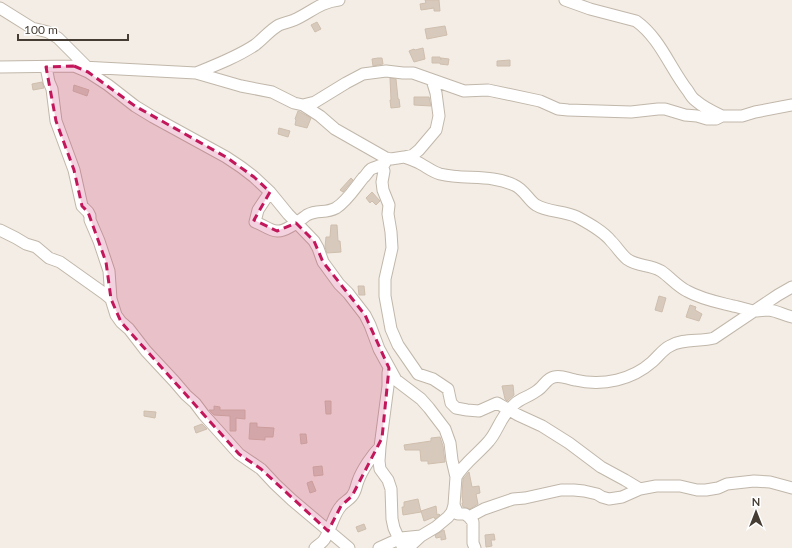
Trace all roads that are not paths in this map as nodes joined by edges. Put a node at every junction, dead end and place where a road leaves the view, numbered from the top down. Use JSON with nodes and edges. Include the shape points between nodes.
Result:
{"nodes":[{"id":1,"x":334,"y":0,"type":"edge"},
{"id":2,"x":339,"y":0,"type":"edge"},
{"id":3,"x":565,"y":0,"type":"edge"},
{"id":4,"x":0,"y":8,"type":"edge"},
{"id":5,"x":74,"y":66,"type":"junction"},
{"id":6,"x":0,"y":67,"type":"edge"},
{"id":7,"x":46,"y":67,"type":"junction"},
{"id":8,"x":87,"y":67,"type":"junction"},
{"id":9,"x":196,"y":73,"type":"junction"},
{"id":10,"x":432,"y":80,"type":"junction"},
{"id":11,"x":303,"y":105,"type":"junction"},
{"id":12,"x":792,"y":105,"type":"edge"},
{"id":13,"x":722,"y":116,"type":"junction"},
{"id":14,"x":404,"y":157,"type":"junction"},
{"id":15,"x":384,"y":161,"type":"junction"},
{"id":16,"x":270,"y":192,"type":"junction"},
{"id":17,"x":296,"y":223,"type":"junction"},
{"id":18,"x":0,"y":230,"type":"edge"},
{"id":19,"x":792,"y":287,"type":"edge"},
{"id":20,"x":111,"y":299,"type":"junction"},
{"id":21,"x":754,"y":311,"type":"junction"},
{"id":22,"x":792,"y":317,"type":"edge"},
{"id":23,"x":389,"y":368,"type":"junction"},
{"id":24,"x":509,"y":410,"type":"junction"},
{"id":25,"x":380,"y":447,"type":"junction"},
{"id":26,"x":456,"y":477,"type":"junction"},
{"id":27,"x":792,"y":488,"type":"edge"},
{"id":28,"x":640,"y":490,"type":"junction"},
{"id":29,"x":454,"y":505,"type":"junction"},
{"id":30,"x":469,"y":517,"type":"junction"},
{"id":31,"x":328,"y":531,"type":"junction"},
{"id":32,"x":421,"y":536,"type":"junction"},
{"id":33,"x":401,"y":543,"type":"edge"},
{"id":34,"x":471,"y":546,"type":"edge"},
{"id":35,"x":315,"y":548,"type":"edge"},
{"id":36,"x":349,"y":548,"type":"edge"},
{"id":37,"x":379,"y":548,"type":"edge"},
{"id":38,"x":408,"y":548,"type":"edge"}],
"edges":[{"from":1,"to":2,"type":"street"},
{"from":1,"to":9,"type":"street","via":[[279,25],[256,45]]},
{"from":3,"to":13,"type":"street","via":[[636,21],[648,30],[680,82],[695,100]]},
{"from":4,"to":8,"type":"street","via":[[32,28],[48,32],[58,38]]},
{"from":5,"to":7,"type":"street"},
{"from":5,"to":8,"type":"street"},
{"from":5,"to":16,"type":"street","via":[[100,79],[153,117],[226,157]]},
{"from":6,"to":7,"type":"street"},
{"from":7,"to":20,"type":"street","via":[[56,121],[74,170],[82,206],[90,216],[106,262]]},
{"from":8,"to":9,"type":"street"},
{"from":9,"to":11,"type":"street","via":[[272,92]]},
{"from":10,"to":11,"type":"street","via":[[413,73],[386,71],[364,74],[315,102]]},
{"from":10,"to":13,"type":"street","via":[[464,91],[488,90],[540,101],[558,109],[631,112],[665,109],[707,119]]},
{"from":10,"to":14,"type":"street","via":[[439,116],[436,130],[419,150]]},
{"from":11,"to":15,"type":"street"},
{"from":12,"to":13,"type":"street","via":[[742,116]]},
{"from":14,"to":15,"type":"street"},
{"from":14,"to":21,"type":"street","via":[[439,174],[496,179],[516,185],[535,205],[567,213],[602,232],[633,264],[654,267],[687,292],[711,301]]},
{"from":15,"to":17,"type":"street","via":[[372,169],[337,207],[329,212],[314,212]]},
{"from":15,"to":24,"type":"street","via":[[382,182],[389,205],[392,248],[386,272],[385,296],[391,329],[398,345],[418,374],[433,379],[448,389],[451,403],[456,408],[478,411],[497,403]]},
{"from":16,"to":17,"type":"street"},
{"from":16,"to":17,"type":"street","via":[[258,210],[255,222],[277,231]]},
{"from":17,"to":23,"type":"street","via":[[314,241],[323,262],[365,315]]},
{"from":18,"to":20,"type":"street","via":[[36,247]]},
{"from":19,"to":21,"type":"street"},
{"from":20,"to":31,"type":"street","via":[[121,322],[239,454],[261,469]]},
{"from":21,"to":22,"type":"street","via":[[767,310]]},
{"from":21,"to":24,"type":"street","via":[[714,338],[671,345],[640,370],[616,380],[587,382],[560,376],[548,379],[540,389],[521,399]]},
{"from":23,"to":25,"type":"street"},
{"from":23,"to":26,"type":"street","via":[[396,380],[421,399],[444,429],[450,443]]},
{"from":24,"to":26,"type":"street","via":[[489,441]]},
{"from":24,"to":28,"type":"street","via":[[542,426],[601,467]]},
{"from":25,"to":31,"type":"street","via":[[372,455],[352,496],[336,513]]},
{"from":25,"to":33,"type":"street","via":[[380,469],[391,490],[392,519]]},
{"from":26,"to":29,"type":"street"},
{"from":27,"to":28,"type":"street","via":[[754,481],[727,484],[706,490],[667,485]]},
{"from":28,"to":30,"type":"street","via":[[609,499],[584,491],[561,490],[504,502]]},
{"from":29,"to":30,"type":"street","via":[[458,514]]},
{"from":29,"to":32,"type":"street","via":[[448,517]]},
{"from":30,"to":34,"type":"street","via":[[473,522]]},
{"from":31,"to":35,"type":"street","via":[[324,540]]},
{"from":31,"to":36,"type":"street"},
{"from":32,"to":33,"type":"street","via":[[401,538]]},
{"from":32,"to":38,"type":"street"},
{"from":33,"to":37,"type":"street"}]}
